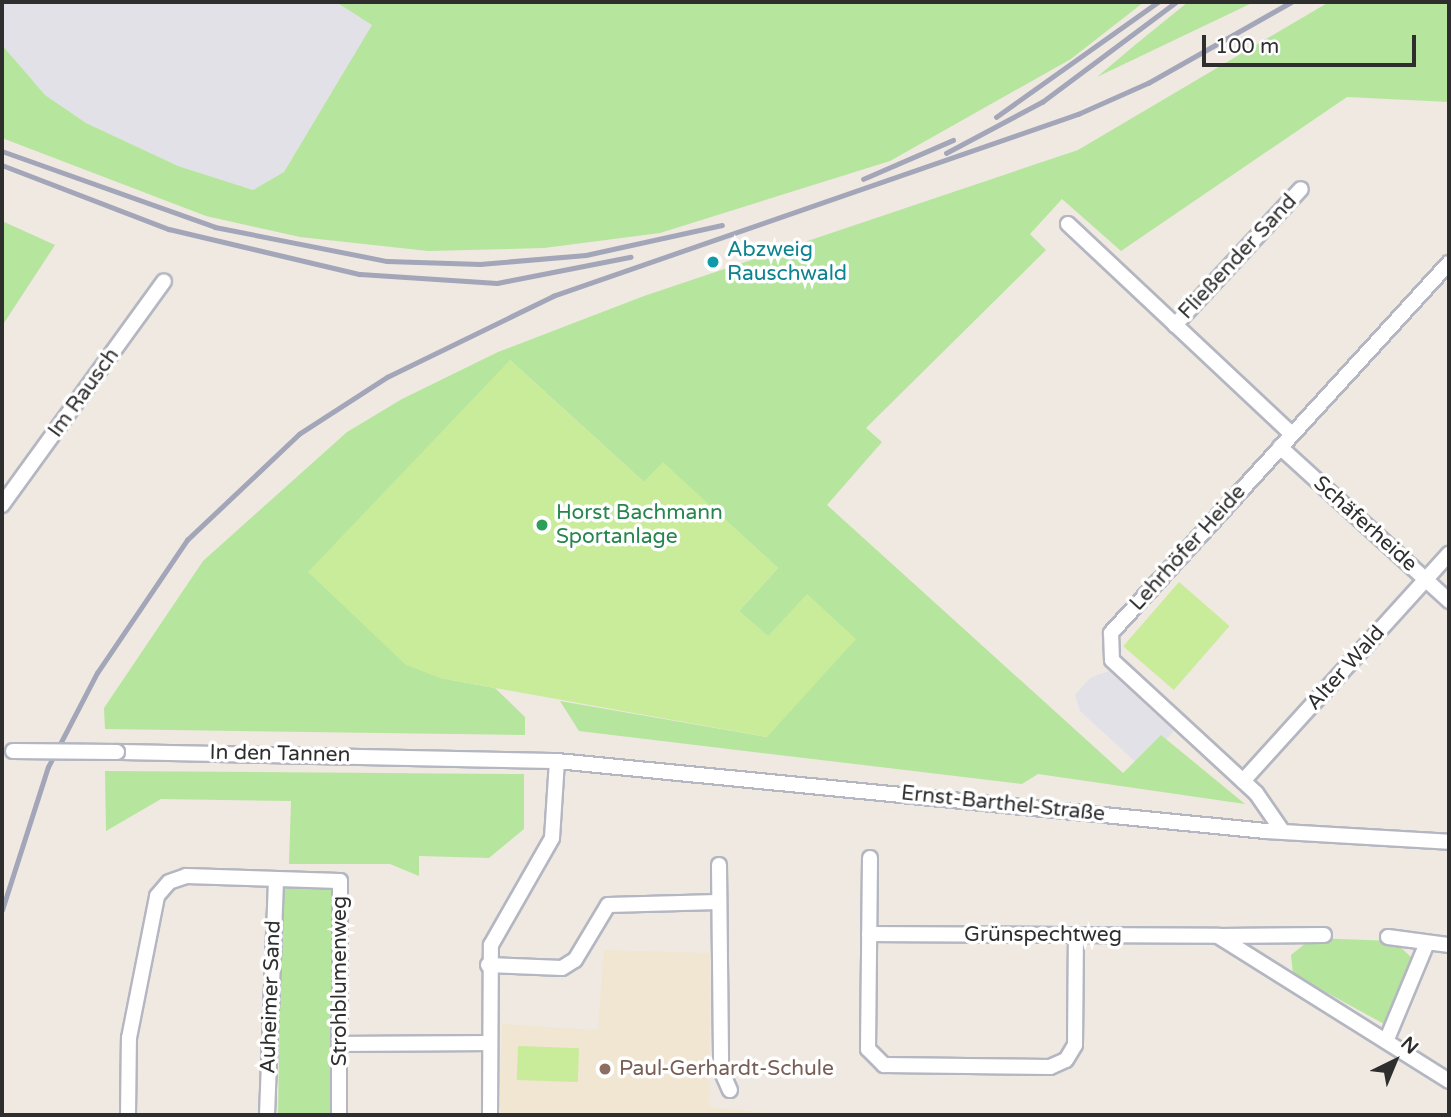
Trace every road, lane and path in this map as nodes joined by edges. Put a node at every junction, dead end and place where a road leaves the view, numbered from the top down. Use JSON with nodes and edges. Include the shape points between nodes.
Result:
{"nodes":[{"id":1,"x":1301,"y":189,"type":"dead end"},
{"id":2,"x":1068,"y":224,"type":"dead end"},
{"id":3,"x":1449,"y":263,"type":"edge"},
{"id":4,"x":164,"y":281,"type":"dead end"},
{"id":5,"x":1175,"y":325,"type":"junction"},
{"id":6,"x":1292,"y":434,"type":"junction"},
{"id":7,"x":1280,"y":447,"type":"junction"},
{"id":8,"x":2,"y":505,"type":"edge"},
{"id":9,"x":1449,"y":554,"type":"edge"},
{"id":10,"x":1426,"y":580,"type":"junction"},
{"id":11,"x":1449,"y":601,"type":"edge"},
{"id":12,"x":7,"y":751,"type":"edge"},
{"id":13,"x":557,"y":761,"type":"junction"},
{"id":14,"x":1243,"y":781,"type":"junction"},
{"id":15,"x":1283,"y":832,"type":"junction"},
{"id":16,"x":1449,"y":842,"type":"edge"},
{"id":17,"x":870,"y":859,"type":"dead end"},
{"id":18,"x":719,"y":865,"type":"dead end"},
{"id":19,"x":276,"y":879,"type":"junction"},
{"id":20,"x":719,"y":902,"type":"junction"},
{"id":21,"x":869,"y":933,"type":"junction"},
{"id":22,"x":1324,"y":935,"type":"dead end"},
{"id":23,"x":1076,"y":936,"type":"junction"},
{"id":24,"x":1217,"y":936,"type":"junction"},
{"id":25,"x":1388,"y":937,"type":"dead end"},
{"id":26,"x":1427,"y":943,"type":"junction"},
{"id":27,"x":1449,"y":945,"type":"edge"},
{"id":28,"x":488,"y":965,"type":"junction"},
{"id":29,"x":1387,"y":1039,"type":"junction"},
{"id":30,"x":488,"y":1043,"type":"junction"},
{"id":31,"x":339,"y":1044,"type":"junction"},
{"id":32,"x":1449,"y":1081,"type":"edge"},
{"id":33,"x":730,"y":1090,"type":"dead end"},
{"id":34,"x":489,"y":1098,"type":"junction"},
{"id":35,"x":128,"y":1115,"type":"edge"},
{"id":36,"x":267,"y":1115,"type":"edge"},
{"id":37,"x":339,"y":1115,"type":"edge"},
{"id":38,"x":483,"y":1115,"type":"edge"},
{"id":39,"x":490,"y":1115,"type":"edge"}],
"edges":[{"from":1,"to":5,"type":"street","name":"Fließender Sand"},
{"from":2,"to":5,"type":"street","name":"Fließender Sand"},
{"from":3,"to":6,"type":"street","name":"Lehrhöfer Heide"},
{"from":4,"to":8,"type":"street","name":"Im Rausch"},
{"from":5,"to":6,"type":"street","name":"Fließender Sand"},
{"from":6,"to":7,"type":"street","name":"Lehrhöfer Heide"},
{"from":7,"to":10,"type":"street","name":"Schäferheide"},
{"from":7,"to":14,"type":"street","name":"Lehrhöfer Heide","via":[[1111,633],[1112,660]]},
{"from":9,"to":10,"type":"street","name":"Alter Wald"},
{"from":10,"to":11,"type":"street","name":"Schäferheide"},
{"from":10,"to":14,"type":"street","name":"Alter Wald"},
{"from":12,"to":13,"type":"street","name":"In den Tannen","bridge":true},
{"from":13,"to":15,"type":"street","name":"Ernst-Barthel-Straße"},
{"from":13,"to":28,"type":"street","via":[[552,838],[495,932]]},
{"from":14,"to":15,"type":"street","name":"Lehrhöfer Heide"},
{"from":15,"to":16,"type":"street","name":"Ernst-Barthel-Straße"},
{"from":17,"to":21,"type":"street"},
{"from":18,"to":20,"type":"street"},
{"from":19,"to":31,"type":"street","name":"Strohblumenweg","via":[[340,881]]},
{"from":19,"to":35,"type":"street","name":"Strohblumenweg","via":[[186,876],[169,882],[157,896],[129,1038]]},
{"from":19,"to":36,"type":"street","name":"Auheimer Sand"},
{"from":20,"to":28,"type":"street","via":[[608,905],[575,960],[562,968]]},
{"from":20,"to":33,"type":"street","via":[[721,1070]]},
{"from":21,"to":23,"type":"street","name":"Grünspechtweg"},
{"from":21,"to":23,"type":"street","via":[[870,1056],[884,1065],[1050,1067],[1066,1060],[1075,1045]]},
{"from":22,"to":24,"type":"street","name":"Grünspechtweg"},
{"from":23,"to":24,"type":"street","name":"Grünspechtweg"},
{"from":24,"to":29,"type":"street"},
{"from":25,"to":26,"type":"street"},
{"from":26,"to":27,"type":"street"},
{"from":26,"to":29,"type":"street"},
{"from":28,"to":30,"type":"street"},
{"from":29,"to":32,"type":"street"},
{"from":30,"to":31,"type":"street"},
{"from":30,"to":34,"type":"street"},
{"from":31,"to":37,"type":"street","name":"Strohblumenweg"},
{"from":34,"to":38,"type":"street"},
{"from":34,"to":39,"type":"street"}]}
